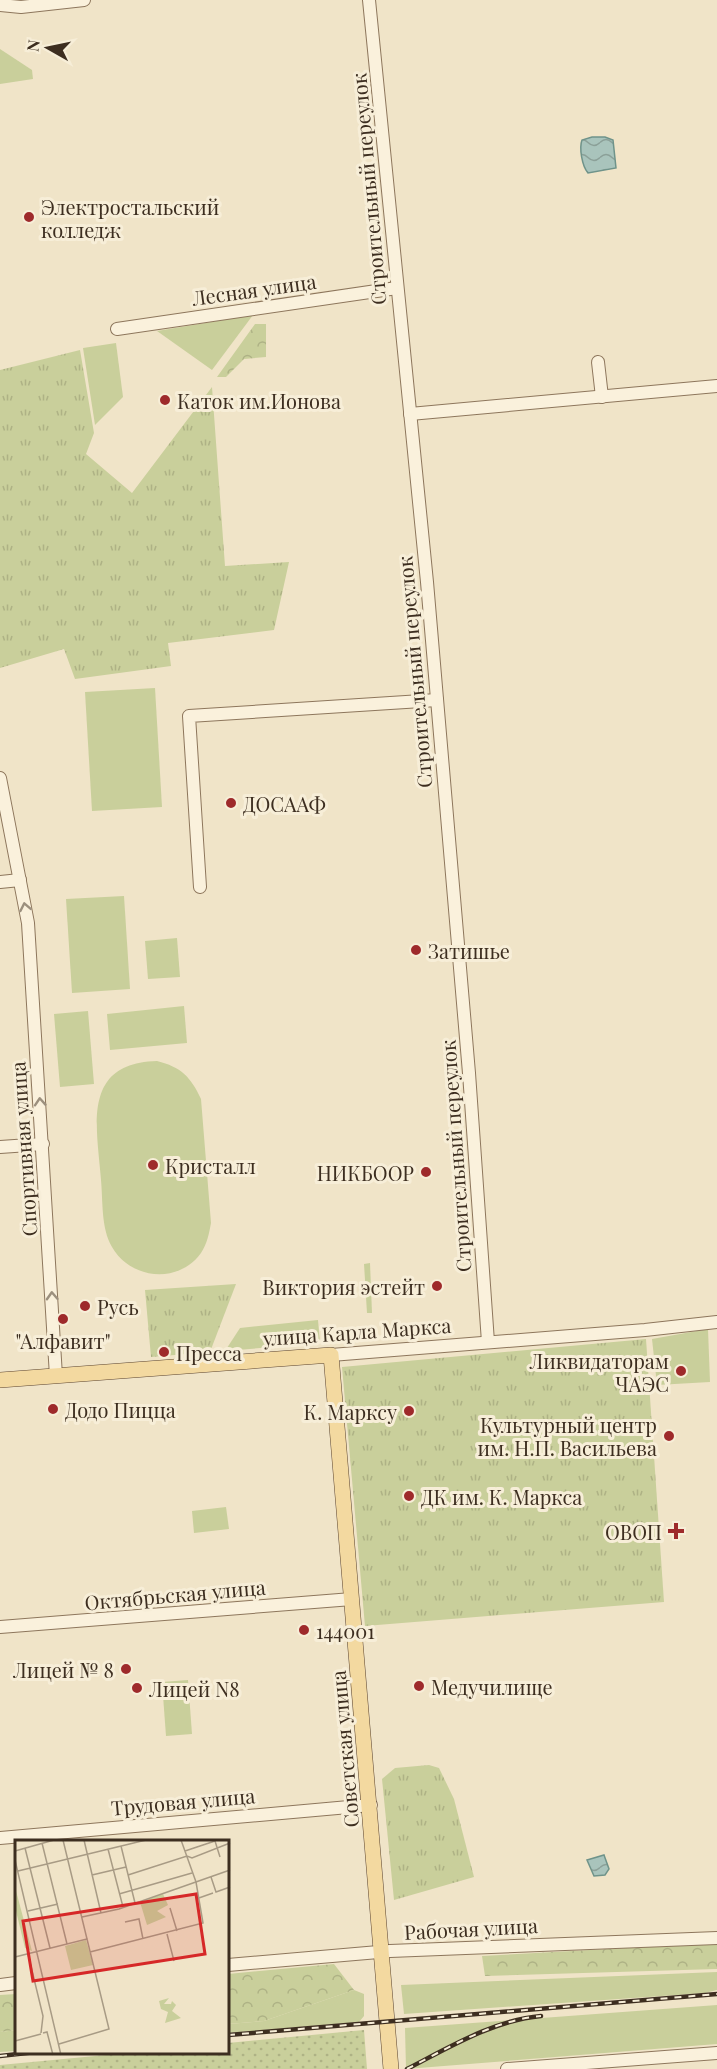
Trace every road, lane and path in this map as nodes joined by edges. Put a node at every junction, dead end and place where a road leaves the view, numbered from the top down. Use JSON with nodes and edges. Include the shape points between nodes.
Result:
{"nodes":[{"id":1,"x":84,"y":0,"type":"edge"},
{"id":2,"x":369,"y":0,"type":"edge"},
{"id":3,"x":59,"y":2,"type":"edge"},
{"id":4,"x":0,"y":5,"type":"edge"},
{"id":5,"x":397,"y":288,"type":"junction"},
{"id":6,"x":117,"y":329,"type":"dead end"},
{"id":7,"x":598,"y":362,"type":"dead end"},
{"id":8,"x":717,"y":386,"type":"edge"},
{"id":9,"x":602,"y":397,"type":"junction"},
{"id":10,"x":410,"y":414,"type":"junction"},
{"id":11,"x":437,"y":700,"type":"junction"},
{"id":12,"x":0,"y":778,"type":"edge"},
{"id":13,"x":20,"y":880,"type":"junction"},
{"id":14,"x":0,"y":882,"type":"edge"},
{"id":15,"x":200,"y":887,"type":"dead end"},
{"id":16,"x":43,"y":1144,"type":"junction"},
{"id":17,"x":0,"y":1147,"type":"edge"},
{"id":18,"x":717,"y":1322,"type":"edge"},
{"id":19,"x":488,"y":1342,"type":"junction"},
{"id":20,"x":331,"y":1355,"type":"junction"},
{"id":21,"x":56,"y":1376,"type":"junction"},
{"id":22,"x":0,"y":1380,"type":"edge"},
{"id":23,"x":352,"y":1599,"type":"junction"},
{"id":24,"x":0,"y":1627,"type":"edge"},
{"id":25,"x":370,"y":1805,"type":"junction"},
{"id":26,"x":0,"y":1838,"type":"edge"},
{"id":27,"x":717,"y":1938,"type":"edge"},
{"id":28,"x":380,"y":1952,"type":"junction"},
{"id":29,"x":230,"y":1965,"type":"edge"},
{"id":30,"x":15,"y":1983,"type":"edge"},
{"id":31,"x":0,"y":1985,"type":"edge"},
{"id":32,"x":717,"y":2053,"type":"edge"},
{"id":33,"x":391,"y":2069,"type":"edge"},
{"id":34,"x":507,"y":2069,"type":"edge"}],
"edges":[{"from":1,"to":3,"type":"street"},
{"from":2,"to":5,"type":"street","name":"Строительный переулок"},
{"from":3,"to":4,"type":"street","via":[[21,7]]},
{"from":5,"to":6,"type":"street","name":"Лесная улица"},
{"from":5,"to":10,"type":"street","name":"Строительный переулок"},
{"from":7,"to":9,"type":"street"},
{"from":8,"to":9,"type":"street"},
{"from":9,"to":10,"type":"street"},
{"from":10,"to":11,"type":"street","name":"Строительный переулок"},
{"from":11,"to":15,"type":"street","via":[[189,716]]},
{"from":11,"to":19,"type":"street","name":"Строительный переулок"},
{"from":12,"to":13,"type":"street","name":"Спортивная улица"},
{"from":13,"to":14,"type":"street"},
{"from":16,"to":13,"type":"street","name":"Спортивная улица","one_way":true,"via":[[29,931]]},
{"from":16,"to":17,"type":"street"},
{"from":21,"to":16,"type":"street","name":"Спортивная улица","one_way":true},
{"from":18,"to":19,"type":"street","name":"улица Карла Маркса"},
{"from":19,"to":20,"type":"street","name":"улица Карла Маркса"},
{"from":20,"to":21,"type":"main road","name":"улица Карла Маркса"},
{"from":20,"to":23,"type":"main road","name":"Советская улица"},
{"from":21,"to":22,"type":"main road","name":"улица Карла Маркса"},
{"from":23,"to":24,"type":"street","name":"Октябрьская улица"},
{"from":23,"to":25,"type":"main road","name":"Советская улица"},
{"from":25,"to":26,"type":"street","name":"Трудовая улица"},
{"from":25,"to":28,"type":"main road","name":"Советская улица"},
{"from":27,"to":28,"type":"street","name":"Рабочая улица"},
{"from":28,"to":29,"type":"street","name":"Рабочая улица"},
{"from":28,"to":33,"type":"main road","name":"Советская улица"},
{"from":30,"to":31,"type":"street"},
{"from":32,"to":34,"type":"street"}]}
